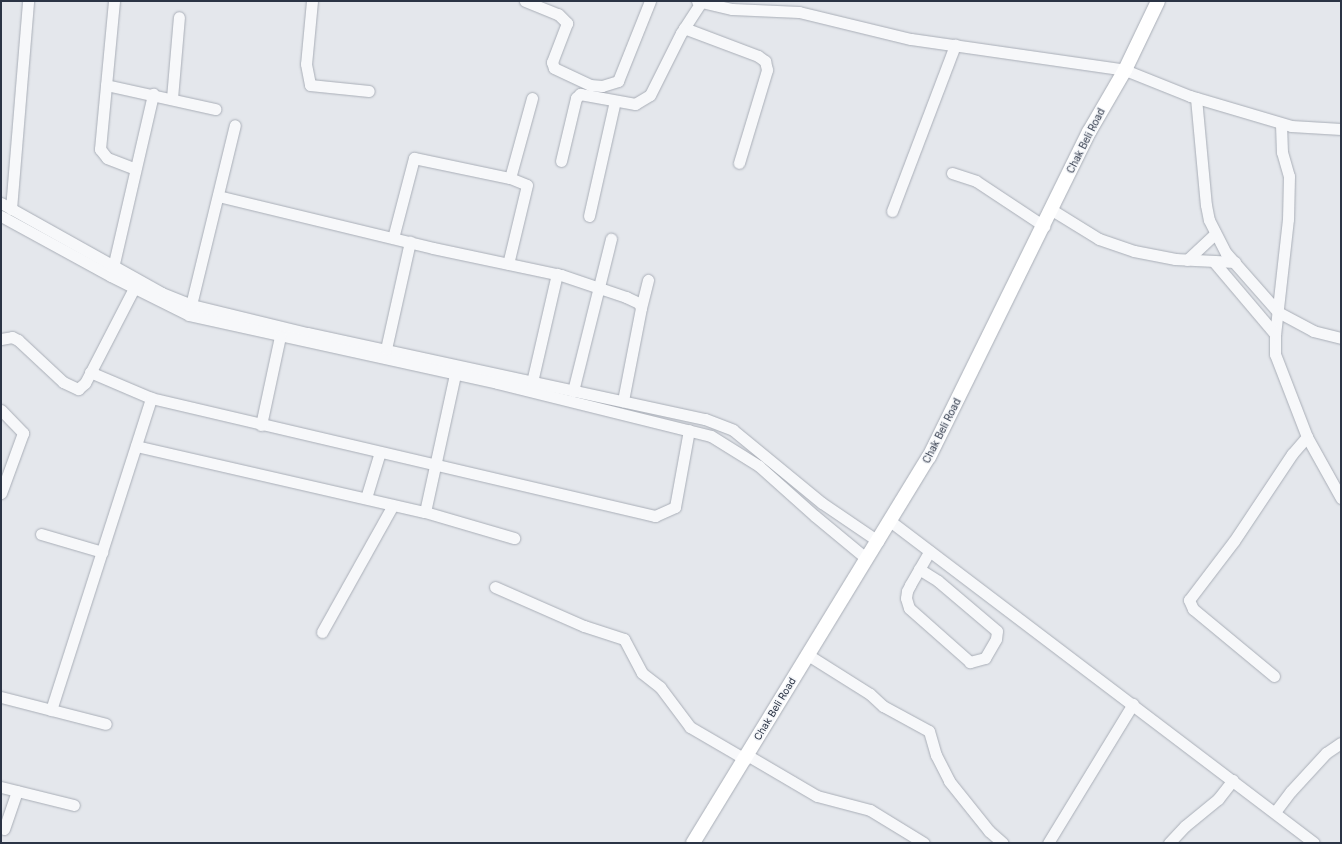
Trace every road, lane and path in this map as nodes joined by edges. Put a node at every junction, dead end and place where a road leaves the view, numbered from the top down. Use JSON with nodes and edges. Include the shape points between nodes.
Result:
{"nodes":[{"id":1,"x":28,"y":1,"type":"edge"},
{"id":2,"x":114,"y":1,"type":"edge"},
{"id":3,"x":312,"y":1,"type":"edge"},
{"id":4,"x":525,"y":1,"type":"edge"},
{"id":5,"x":650,"y":1,"type":"edge"},
{"id":6,"x":1158,"y":1,"type":"edge"},
{"id":7,"x":699,"y":2,"type":"edge"},
{"id":8,"x":759,"y":6,"type":"edge"},
{"id":9,"x":179,"y":17,"type":"dead end"},
{"id":10,"x":684,"y":28,"type":"junction"},
{"id":11,"x":955,"y":45,"type":"junction"},
{"id":12,"x":1125,"y":70,"type":"junction"},
{"id":13,"x":106,"y":85,"type":"junction"},
{"id":14,"x":369,"y":91,"type":"dead end"},
{"id":15,"x":153,"y":94,"type":"junction"},
{"id":16,"x":172,"y":98,"type":"junction"},
{"id":17,"x":532,"y":98,"type":"dead end"},
{"id":18,"x":1196,"y":98,"type":"junction"},
{"id":19,"x":615,"y":101,"type":"junction"},
{"id":20,"x":215,"y":109,"type":"dead end"},
{"id":21,"x":1281,"y":124,"type":"junction"},
{"id":22,"x":235,"y":125,"type":"dead end"},
{"id":23,"x":1341,"y":129,"type":"edge"},
{"id":24,"x":561,"y":161,"type":"dead end"},
{"id":25,"x":739,"y":163,"type":"dead end"},
{"id":26,"x":136,"y":169,"type":"junction"},
{"id":27,"x":952,"y":173,"type":"dead end"},
{"id":28,"x":510,"y":178,"type":"junction"},
{"id":29,"x":218,"y":196,"type":"junction"},
{"id":30,"x":1,"y":203,"type":"edge"},
{"id":31,"x":11,"y":209,"type":"junction"},
{"id":32,"x":1052,"y":210,"type":"junction"},
{"id":33,"x":892,"y":211,"type":"dead end"},
{"id":34,"x":1,"y":216,"type":"edge"},
{"id":35,"x":589,"y":216,"type":"dead end"},
{"id":36,"x":1044,"y":226,"type":"junction"},
{"id":37,"x":1215,"y":234,"type":"junction"},
{"id":38,"x":392,"y":238,"type":"junction"},
{"id":39,"x":611,"y":239,"type":"dead end"},
{"id":40,"x":410,"y":242,"type":"junction"},
{"id":41,"x":1187,"y":260,"type":"junction"},
{"id":42,"x":1214,"y":262,"type":"junction"},
{"id":43,"x":1235,"y":262,"type":"junction"},
{"id":44,"x":508,"y":264,"type":"junction"},
{"id":45,"x":112,"y":271,"type":"junction"},
{"id":46,"x":557,"y":274,"type":"junction"},
{"id":47,"x":648,"y":280,"type":"dead end"},
{"id":48,"x":1256,"y":286,"type":"junction"},
{"id":49,"x":134,"y":288,"type":"junction"},
{"id":50,"x":601,"y":288,"type":"junction"},
{"id":51,"x":1244,"y":297,"type":"junction"},
{"id":52,"x":1267,"y":299,"type":"junction"},
{"id":53,"x":191,"y":305,"type":"junction"},
{"id":54,"x":641,"y":308,"type":"junction"},
{"id":55,"x":1255,"y":310,"type":"junction"},
{"id":56,"x":1278,"y":312,"type":"junction"},
{"id":57,"x":1275,"y":334,"type":"junction"},
{"id":58,"x":280,"y":336,"type":"junction"},
{"id":59,"x":1341,"y":338,"type":"edge"},
{"id":60,"x":1,"y":339,"type":"edge"},
{"id":61,"x":386,"y":349,"type":"junction"},
{"id":62,"x":417,"y":361,"type":"junction"},
{"id":63,"x":90,"y":372,"type":"junction"},
{"id":64,"x":455,"y":374,"type":"junction"},
{"id":65,"x":532,"y":382,"type":"junction"},
{"id":66,"x":573,"y":391,"type":"junction"},
{"id":67,"x":151,"y":398,"type":"junction"},
{"id":68,"x":623,"y":401,"type":"junction"},
{"id":69,"x":1,"y":410,"type":"edge"},
{"id":70,"x":261,"y":425,"type":"junction"},
{"id":71,"x":689,"y":430,"type":"junction"},
{"id":72,"x":1308,"y":438,"type":"junction"},
{"id":73,"x":136,"y":446,"type":"junction"},
{"id":74,"x":380,"y":452,"type":"junction"},
{"id":75,"x":436,"y":464,"type":"junction"},
{"id":76,"x":1,"y":493,"type":"edge"},
{"id":77,"x":366,"y":498,"type":"junction"},
{"id":78,"x":1341,"y":498,"type":"edge"},
{"id":79,"x":393,"y":505,"type":"junction"},
{"id":80,"x":425,"y":512,"type":"junction"},
{"id":81,"x":890,"y":521,"type":"junction"},
{"id":82,"x":41,"y":534,"type":"dead end"},
{"id":83,"x":514,"y":538,"type":"dead end"},
{"id":84,"x":878,"y":541,"type":"junction"},
{"id":85,"x":930,"y":551,"type":"junction"},
{"id":86,"x":102,"y":552,"type":"junction"},
{"id":87,"x":867,"y":558,"type":"junction"},
{"id":88,"x":919,"y":570,"type":"junction"},
{"id":89,"x":495,"y":587,"type":"dead end"},
{"id":90,"x":322,"y":632,"type":"dead end"},
{"id":91,"x":808,"y":655,"type":"junction"},
{"id":92,"x":1274,"y":676,"type":"dead end"},
{"id":93,"x":1,"y":696,"type":"edge"},
{"id":94,"x":1133,"y":704,"type":"junction"},
{"id":95,"x":51,"y":710,"type":"junction"},
{"id":96,"x":106,"y":724,"type":"dead end"},
{"id":97,"x":1341,"y":743,"type":"edge"},
{"id":98,"x":746,"y":757,"type":"junction"},
{"id":99,"x":1233,"y":780,"type":"junction"},
{"id":100,"x":1,"y":786,"type":"edge"},
{"id":101,"x":17,"y":791,"type":"junction"},
{"id":102,"x":74,"y":806,"type":"dead end"},
{"id":103,"x":1275,"y":812,"type":"junction"},
{"id":104,"x":4,"y":830,"type":"dead end"},
{"id":105,"x":693,"y":843,"type":"edge"},
{"id":106,"x":924,"y":843,"type":"edge"},
{"id":107,"x":1003,"y":843,"type":"edge"},
{"id":108,"x":1048,"y":843,"type":"edge"},
{"id":109,"x":1169,"y":843,"type":"edge"},
{"id":110,"x":1314,"y":843,"type":"edge"}],
"edges":[{"from":1,"to":31,"type":"street"},
{"from":2,"to":13,"type":"street"},
{"from":3,"to":14,"type":"street","via":[[306,64],[310,85],[323,89]]},
{"from":4,"to":5,"type":"street","via":[[558,14],[567,23],[553,57],[554,68],[590,85],[602,86],[618,81]]},
{"from":6,"to":12,"type":"main road","name":"Chak Beli Road"},
{"from":7,"to":8,"type":"street","via":[[732,10]]},
{"from":7,"to":10,"type":"street"},
{"from":8,"to":11,"type":"street","via":[[799,12],[911,39]]},
{"from":9,"to":16,"type":"street"},
{"from":10,"to":19,"type":"street","via":[[650,95],[635,104]]},
{"from":10,"to":25,"type":"street","via":[[765,61],[768,70]]},
{"from":11,"to":12,"type":"street"},
{"from":11,"to":33,"type":"street"},
{"from":12,"to":18,"type":"street"},
{"from":12,"to":32,"type":"main road","name":"Chak Beli Road","via":[[1090,132]]},
{"from":13,"to":15,"type":"street"},
{"from":13,"to":26,"type":"street","via":[[100,152],[107,158]]},
{"from":15,"to":16,"type":"street"},
{"from":15,"to":26,"type":"street"},
{"from":16,"to":20,"type":"street"},
{"from":17,"to":28,"type":"street"},
{"from":18,"to":21,"type":"street"},
{"from":18,"to":37,"type":"street","via":[[1206,205]]},
{"from":19,"to":24,"type":"street","via":[[580,94],[576,98]]},
{"from":19,"to":35,"type":"street"},
{"from":21,"to":23,"type":"street"},
{"from":21,"to":56,"type":"street","via":[[1282,152],[1288,176],[1288,219]]},
{"from":22,"to":29,"type":"street"},
{"from":26,"to":45,"type":"street"},
{"from":27,"to":36,"type":"street","via":[[976,181]]},
{"from":28,"to":38,"type":"street","via":[[414,158]]},
{"from":28,"to":44,"type":"street","via":[[526,185]]},
{"from":29,"to":38,"type":"street"},
{"from":29,"to":53,"type":"street"},
{"from":30,"to":31,"type":"street"},
{"from":31,"to":45,"type":"street"},
{"from":32,"to":36,"type":"main road","name":"Chak Beli Road"},
{"from":32,"to":41,"type":"street","via":[[1113,245]]},
{"from":34,"to":45,"type":"street"},
{"from":36,"to":81,"type":"main road","name":"Chak Beli Road","via":[[929,457]]},
{"from":37,"to":41,"type":"street"},
{"from":37,"to":43,"type":"street","via":[[1226,253]]},
{"from":38,"to":40,"type":"street"},
{"from":39,"to":50,"type":"street"},
{"from":40,"to":44,"type":"street"},
{"from":40,"to":61,"type":"street"},
{"from":41,"to":42,"type":"street"},
{"from":42,"to":43,"type":"street"},
{"from":42,"to":51,"type":"street"},
{"from":43,"to":48,"type":"street"},
{"from":44,"to":46,"type":"street"},
{"from":45,"to":49,"type":"street"},
{"from":45,"to":53,"type":"street"},
{"from":46,"to":50,"type":"street"},
{"from":46,"to":65,"type":"street"},
{"from":47,"to":54,"type":"street"},
{"from":48,"to":51,"type":"street","via":[[1254,297]]},
{"from":48,"to":52,"type":"street"},
{"from":49,"to":58,"type":"street","via":[[189,315]]},
{"from":49,"to":63,"type":"street"},
{"from":50,"to":54,"type":"street","via":[[639,303]]},
{"from":50,"to":66,"type":"street"},
{"from":51,"to":55,"type":"street"},
{"from":52,"to":55,"type":"street","via":[[1258,302]]},
{"from":52,"to":56,"type":"street"},
{"from":53,"to":61,"type":"street"},
{"from":54,"to":68,"type":"street"},
{"from":55,"to":57,"type":"street"},
{"from":56,"to":57,"type":"street"},
{"from":56,"to":59,"type":"street","via":[[1313,331]]},
{"from":57,"to":72,"type":"street","via":[[1275,354]]},
{"from":58,"to":62,"type":"street"},
{"from":58,"to":70,"type":"street"},
{"from":60,"to":63,"type":"street","via":[[12,337],[18,340],[70,388],[81,387]]},
{"from":61,"to":62,"type":"street"},
{"from":62,"to":64,"type":"street"},
{"from":62,"to":65,"type":"street"},
{"from":63,"to":67,"type":"street"},
{"from":64,"to":71,"type":"street"},
{"from":64,"to":75,"type":"street"},
{"from":65,"to":66,"type":"street"},
{"from":66,"to":68,"type":"street"},
{"from":67,"to":70,"type":"street"},
{"from":67,"to":73,"type":"street"},
{"from":68,"to":84,"type":"street","via":[[705,419],[733,430],[822,503]]},
{"from":69,"to":76,"type":"street","via":[[23,433]]},
{"from":70,"to":74,"type":"street"},
{"from":71,"to":75,"type":"street","via":[[675,508],[655,516]]},
{"from":71,"to":87,"type":"street","via":[[711,436],[745,455]]},
{"from":72,"to":78,"type":"street"},
{"from":72,"to":92,"type":"street","via":[[1292,454],[1234,541],[1189,600],[1192,610]]},
{"from":73,"to":77,"type":"street"},
{"from":73,"to":86,"type":"street"},
{"from":74,"to":75,"type":"street"},
{"from":74,"to":77,"type":"street"},
{"from":75,"to":80,"type":"street"},
{"from":77,"to":79,"type":"street"},
{"from":79,"to":80,"type":"street"},
{"from":79,"to":90,"type":"street"},
{"from":80,"to":83,"type":"street"},
{"from":81,"to":84,"type":"main road","name":"Chak Beli Road"},
{"from":81,"to":85,"type":"street"},
{"from":82,"to":86,"type":"street"},
{"from":84,"to":87,"type":"main road","name":"Chak Beli Road"},
{"from":85,"to":88,"type":"street"},
{"from":85,"to":94,"type":"street"},
{"from":86,"to":95,"type":"street"},
{"from":87,"to":91,"type":"main road","name":"Chak Beli Road"},
{"from":88,"to":88,"type":"street","via":[[907,591],[906,598],[910,608],[970,662],[985,658],[996,639],[997,631],[938,581]]},
{"from":89,"to":98,"type":"street","via":[[584,626],[624,639],[642,672],[660,687],[690,727]]},
{"from":91,"to":98,"type":"main road","name":"Chak Beli Road"},
{"from":91,"to":107,"type":"street","via":[[870,694],[883,706],[929,731],[936,755],[949,781],[989,831]]},
{"from":93,"to":95,"type":"street"},
{"from":94,"to":99,"type":"street"},
{"from":94,"to":108,"type":"street"},
{"from":95,"to":96,"type":"street"},
{"from":97,"to":103,"type":"street","via":[[1326,753]]},
{"from":98,"to":105,"type":"main road","name":"Chak Beli Road"},
{"from":98,"to":106,"type":"street","via":[[817,796],[870,810]]},
{"from":99,"to":103,"type":"street"},
{"from":99,"to":109,"type":"street","via":[[1218,799]]},
{"from":100,"to":101,"type":"street"},
{"from":101,"to":102,"type":"street"},
{"from":101,"to":104,"type":"street"},
{"from":103,"to":110,"type":"street"}]}
